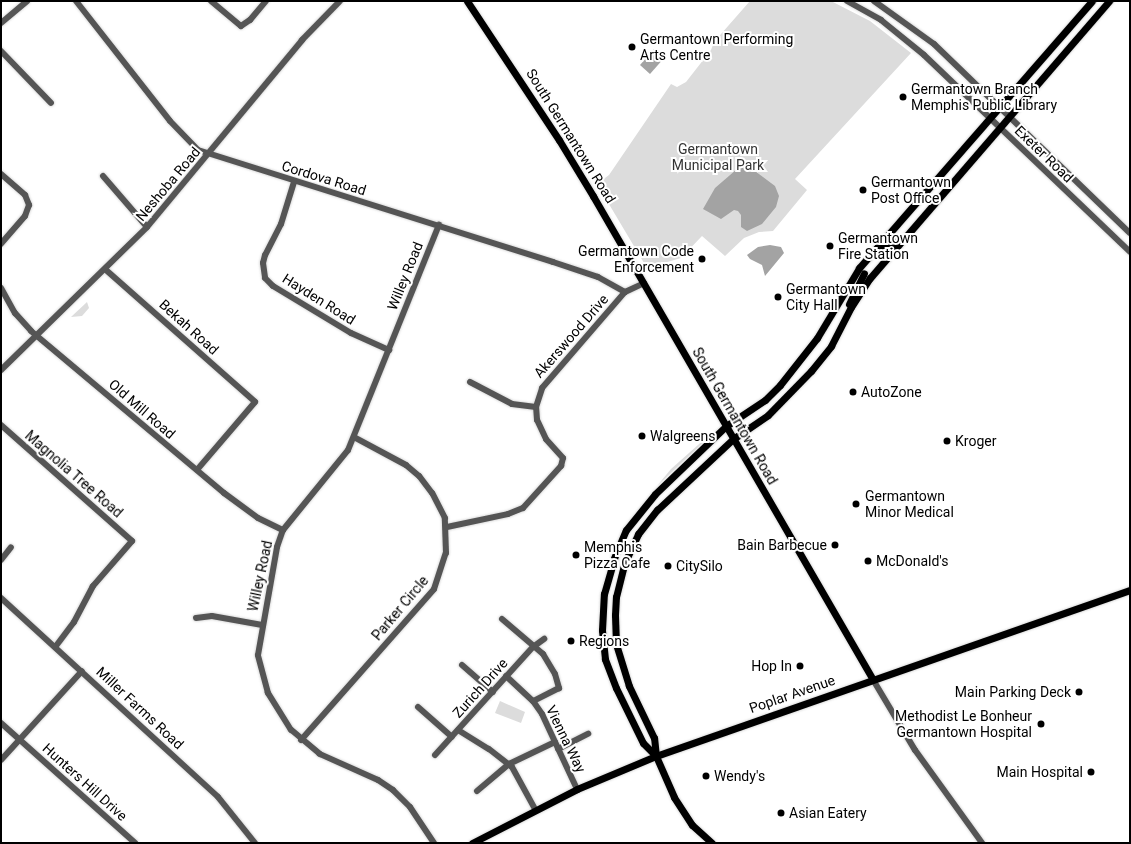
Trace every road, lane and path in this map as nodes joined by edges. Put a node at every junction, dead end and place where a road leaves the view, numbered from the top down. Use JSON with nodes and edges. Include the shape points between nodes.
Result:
{"nodes":[{"id":1,"x":27,"y":1,"type":"edge"},
{"id":2,"x":76,"y":1,"type":"edge"},
{"id":3,"x":211,"y":1,"type":"edge"},
{"id":4,"x":266,"y":1,"type":"edge"},
{"id":5,"x":340,"y":1,"type":"edge"},
{"id":6,"x":467,"y":1,"type":"edge"},
{"id":7,"x":846,"y":1,"type":"edge"},
{"id":8,"x":874,"y":1,"type":"edge"},
{"id":9,"x":1092,"y":1,"type":"edge"},
{"id":10,"x":1109,"y":1,"type":"edge"},
{"id":11,"x":1,"y":23,"type":"edge"},
{"id":12,"x":1,"y":51,"type":"edge"},
{"id":13,"x":51,"y":103,"type":"dead end"},
{"id":14,"x":998,"y":107,"type":"junction"},
{"id":15,"x":989,"y":117,"type":"junction"},
{"id":16,"x":1009,"y":117,"type":"junction"},
{"id":17,"x":1000,"y":128,"type":"junction"},
{"id":18,"x":208,"y":154,"type":"junction"},
{"id":19,"x":1,"y":174,"type":"edge"},
{"id":20,"x":103,"y":176,"type":"dead end"},
{"id":21,"x":294,"y":182,"type":"junction"},
{"id":22,"x":916,"y":201,"type":"junction"},
{"id":23,"x":927,"y":211,"type":"junction"},
{"id":24,"x":438,"y":225,"type":"junction"},
{"id":25,"x":147,"y":227,"type":"junction"},
{"id":26,"x":913,"y":227,"type":"junction"},
{"id":27,"x":1130,"y":233,"type":"edge"},
{"id":28,"x":1,"y":244,"type":"edge"},
{"id":29,"x":878,"y":246,"type":"junction"},
{"id":30,"x":1130,"y":252,"type":"edge"},
{"id":31,"x":106,"y":270,"type":"junction"},
{"id":32,"x":864,"y":273,"type":"junction"},
{"id":33,"x":644,"y":282,"type":"junction"},
{"id":34,"x":1,"y":288,"type":"edge"},
{"id":35,"x":625,"y":292,"type":"junction"},
{"id":36,"x":38,"y":336,"type":"junction"},
{"id":37,"x":389,"y":350,"type":"junction"},
{"id":38,"x":1,"y":370,"type":"edge"},
{"id":39,"x":470,"y":382,"type":"dead end"},
{"id":40,"x":536,"y":406,"type":"junction"},
{"id":41,"x":1,"y":426,"type":"edge"},
{"id":42,"x":726,"y":426,"type":"junction"},
{"id":43,"x":354,"y":437,"type":"junction"},
{"id":44,"x":733,"y":440,"type":"junction"},
{"id":45,"x":197,"y":470,"type":"junction"},
{"id":46,"x":446,"y":527,"type":"junction"},
{"id":47,"x":284,"y":530,"type":"junction"},
{"id":48,"x":11,"y":547,"type":"dead end"},
{"id":49,"x":1,"y":560,"type":"edge"},
{"id":50,"x":1130,"y":590,"type":"edge"},
{"id":51,"x":1,"y":598,"type":"edge"},
{"id":52,"x":196,"y":618,"type":"dead end"},
{"id":53,"x":502,"y":619,"type":"dead end"},
{"id":54,"x":262,"y":625,"type":"junction"},
{"id":55,"x":544,"y":639,"type":"dead end"},
{"id":56,"x":56,"y":646,"type":"junction"},
{"id":57,"x":533,"y":647,"type":"junction"},
{"id":58,"x":462,"y":665,"type":"dead end"},
{"id":59,"x":82,"y":671,"type":"junction"},
{"id":60,"x":506,"y":676,"type":"junction"},
{"id":61,"x":872,"y":678,"type":"junction"},
{"id":62,"x":493,"y":692,"type":"junction"},
{"id":63,"x":533,"y":701,"type":"junction"},
{"id":64,"x":418,"y":707,"type":"dead end"},
{"id":65,"x":1,"y":723,"type":"edge"},
{"id":66,"x":458,"y":730,"type":"junction"},
{"id":67,"x":588,"y":734,"type":"dead end"},
{"id":68,"x":452,"y":737,"type":"junction"},
{"id":69,"x":20,"y":739,"type":"junction"},
{"id":70,"x":301,"y":740,"type":"junction"},
{"id":71,"x":555,"y":742,"type":"junction"},
{"id":72,"x":558,"y":749,"type":"junction"},
{"id":73,"x":435,"y":755,"type":"dead end"},
{"id":74,"x":656,"y":756,"type":"junction"},
{"id":75,"x":1,"y":760,"type":"edge"},
{"id":76,"x":509,"y":764,"type":"junction"},
{"id":77,"x":577,"y":789,"type":"junction"},
{"id":78,"x":476,"y":791,"type":"dead end"},
{"id":79,"x":535,"y":809,"type":"junction"},
{"id":80,"x":135,"y":843,"type":"edge"},
{"id":81,"x":255,"y":843,"type":"edge"},
{"id":82,"x":434,"y":843,"type":"edge"},
{"id":83,"x":472,"y":843,"type":"edge"},
{"id":84,"x":712,"y":843,"type":"edge"},
{"id":85,"x":982,"y":843,"type":"edge"}],
"edges":[{"from":1,"to":11,"type":"street"},
{"from":2,"to":18,"type":"street","name":"Cordova Road","via":[[180,132],[198,150]]},
{"from":3,"to":4,"type":"street","via":[[241,26],[250,20]]},
{"from":5,"to":18,"type":"street","name":"Neshoba Road","via":[[302,40]]},
{"from":6,"to":33,"type":"main road","name":"South Germantown Road","via":[[559,140]]},
{"from":7,"to":15,"type":"street","name":"Exeter Road","via":[[881,20],[924,55]]},
{"from":8,"to":14,"type":"street","name":"Exeter Road","via":[[934,44]]},
{"from":9,"to":14,"type":"main road"},
{"from":10,"to":16,"type":"main road"},
{"from":12,"to":13,"type":"street"},
{"from":14,"to":15,"type":"main road"},
{"from":14,"to":16,"type":"street","name":"Exeter Road"},
{"from":15,"to":17,"type":"street","name":"Exeter Road"},
{"from":15,"to":22,"type":"main road"},
{"from":16,"to":17,"type":"main road"},
{"from":16,"to":27,"type":"street","name":"Exeter Road"},
{"from":17,"to":23,"type":"main road"},
{"from":17,"to":30,"type":"street","name":"Exeter Road"},
{"from":18,"to":21,"type":"street","name":"Cordova Road"},
{"from":18,"to":25,"type":"street","name":"Neshoba Road"},
{"from":19,"to":28,"type":"street","via":[[25,195],[29,205],[25,216]]},
{"from":20,"to":25,"type":"street"},
{"from":21,"to":24,"type":"street","name":"Cordova Road"},
{"from":21,"to":37,"type":"street","name":"Hayden Road","via":[[281,224],[263,263],[266,278],[273,286],[351,333]]},
{"from":22,"to":23,"type":"main road"},
{"from":22,"to":29,"type":"main road"},
{"from":23,"to":26,"type":"main road"},
{"from":24,"to":35,"type":"street","name":"Cordova Road","via":[[598,277]]},
{"from":24,"to":37,"type":"street","name":"Willey Road"},
{"from":25,"to":31,"type":"street","name":"Neshoba Road"},
{"from":26,"to":29,"type":"main road","via":[[887,248]]},
{"from":26,"to":32,"type":"main road"},
{"from":29,"to":32,"type":"main road"},
{"from":31,"to":36,"type":"street","name":"Neshoba Road"},
{"from":31,"to":45,"type":"street","name":"Bekah Road","via":[[255,402]]},
{"from":32,"to":42,"type":"main road","via":[[780,385],[765,400]]},
{"from":32,"to":44,"type":"main road","via":[[831,346],[768,415]]},
{"from":33,"to":35,"type":"street","name":"Akerswood Drive"},
{"from":33,"to":42,"type":"main road","name":"South Germantown Road"},
{"from":34,"to":36,"type":"street","name":"Old Mill Road","via":[[15,313]]},
{"from":35,"to":40,"type":"street","name":"Akerswood Drive","via":[[550,377],[542,388]]},
{"from":36,"to":38,"type":"street","name":"Neshoba Road"},
{"from":36,"to":45,"type":"street","name":"Old Mill Road"},
{"from":37,"to":43,"type":"street","name":"Willey Road"},
{"from":39,"to":40,"type":"street","via":[[512,404]]},
{"from":40,"to":46,"type":"street","name":"Akerswood Drive","via":[[537,420],[542,433],[563,458],[560,466],[523,508],[508,514]]},
{"from":41,"to":56,"type":"street","name":"Magnolia Tree Road","via":[[132,541],[93,586],[74,622]]},
{"from":42,"to":44,"type":"main road","name":"South Germantown Road"},
{"from":42,"to":74,"type":"main road","via":[[631,522],[614,558],[604,594],[602,630],[606,659],[616,688],[643,743]]},
{"from":43,"to":46,"type":"street","name":"Parker Circle","via":[[406,465],[419,476],[432,493]]},
{"from":43,"to":47,"type":"street","name":"Willey Road","via":[[339,463]]},
{"from":44,"to":61,"type":"main road","name":"South Germantown Road"},
{"from":44,"to":74,"type":"main road","via":[[644,525],[624,563],[615,615],[616,644],[629,686],[654,738]]},
{"from":45,"to":47,"type":"street","name":"Old Mill Road","via":[[244,508]]},
{"from":46,"to":70,"type":"street","name":"Parker Circle","via":[[446,553],[434,590]]},
{"from":47,"to":54,"type":"street","name":"Willey Road","via":[[277,547]]},
{"from":48,"to":49,"type":"street"},
{"from":50,"to":61,"type":"main road","name":"Poplar Avenue"},
{"from":51,"to":56,"type":"street","name":"Miller Farms Road"},
{"from":52,"to":54,"type":"street","via":[[212,616]]},
{"from":53,"to":57,"type":"street","name":"Vienna Way"},
{"from":54,"to":70,"type":"street","name":"Willey Road","via":[[258,655],[268,693],[284,722]]},
{"from":55,"to":57,"type":"street","name":"Zurich Drive"},
{"from":56,"to":59,"type":"street","name":"Miller Farms Road"},
{"from":57,"to":60,"type":"street","name":"Zurich Drive"},
{"from":57,"to":63,"type":"street","name":"Vienna Way","via":[[543,654],[560,688]]},
{"from":58,"to":62,"type":"street"},
{"from":59,"to":69,"type":"street"},
{"from":59,"to":81,"type":"street","name":"Miller Farms Road","via":[[218,797]]},
{"from":60,"to":62,"type":"street","name":"Zurich Drive"},
{"from":60,"to":63,"type":"street","name":"Vienna Way"},
{"from":61,"to":74,"type":"main road","name":"Poplar Avenue"},
{"from":61,"to":85,"type":"street","name":"South Germantown Road","via":[[916,750]]},
{"from":62,"to":66,"type":"street","name":"Zurich Drive"},
{"from":63,"to":71,"type":"street","name":"Vienna Way"},
{"from":64,"to":68,"type":"street"},
{"from":65,"to":69,"type":"street","name":"Hunters Hill Drive"},
{"from":66,"to":68,"type":"street","name":"Zurich Drive"},
{"from":66,"to":76,"type":"street"},
{"from":67,"to":72,"type":"street"},
{"from":68,"to":73,"type":"street","name":"Zurich Drive"},
{"from":69,"to":75,"type":"street"},
{"from":69,"to":80,"type":"street","name":"Hunters Hill Drive"},
{"from":70,"to":82,"type":"street","name":"Willey Road","via":[[320,754],[378,780],[393,790],[410,808]]},
{"from":71,"to":72,"type":"street","name":"Vienna Way"},
{"from":71,"to":76,"type":"street"},
{"from":72,"to":77,"type":"street","name":"Vienna Way"},
{"from":74,"to":77,"type":"main road","name":"Poplar Avenue"},
{"from":74,"to":84,"type":"main road","via":[[683,813],[699,833]]},
{"from":76,"to":78,"type":"street"},
{"from":76,"to":79,"type":"street"},
{"from":77,"to":79,"type":"main road","name":"Poplar Avenue"},
{"from":79,"to":83,"type":"main road","name":"Poplar Avenue"}]}
